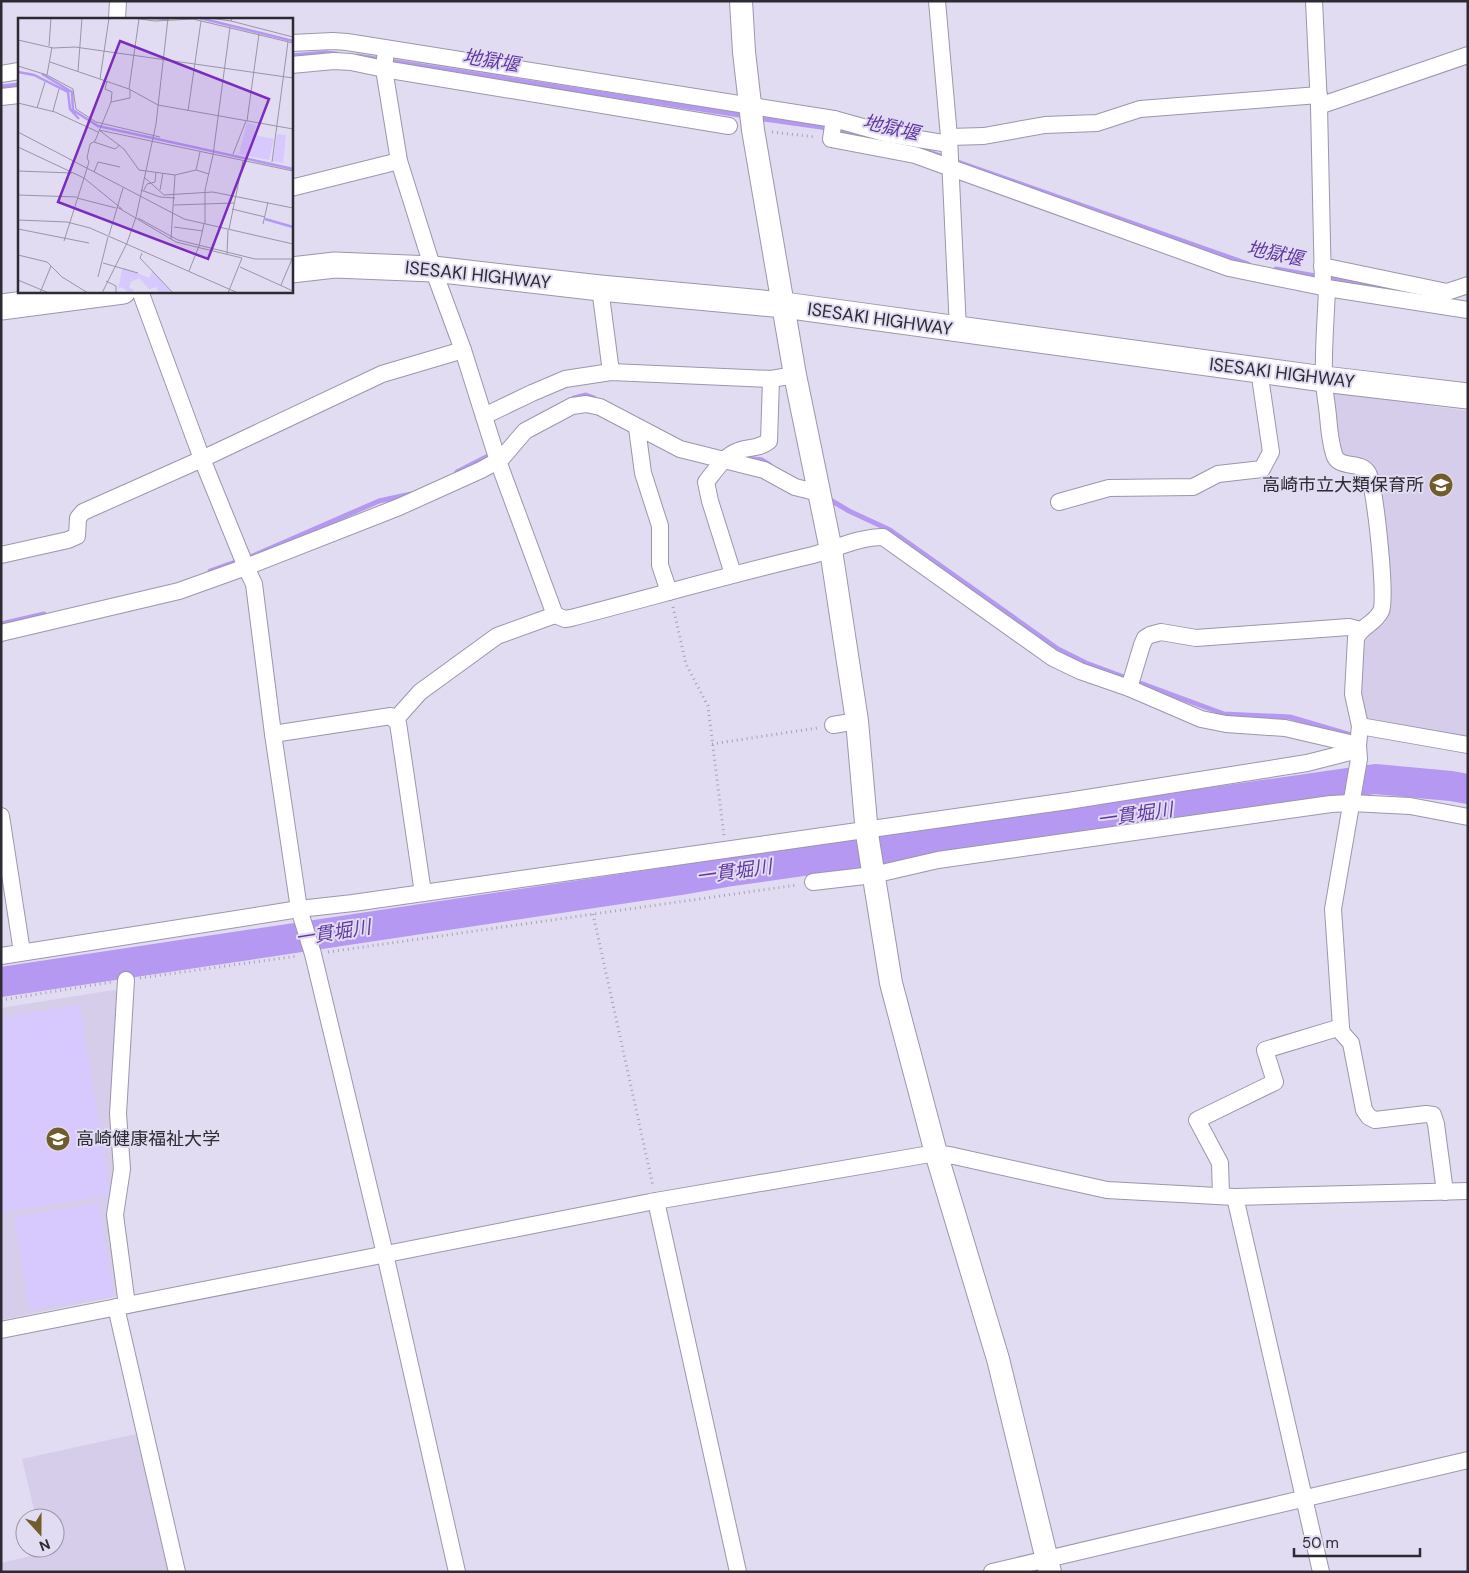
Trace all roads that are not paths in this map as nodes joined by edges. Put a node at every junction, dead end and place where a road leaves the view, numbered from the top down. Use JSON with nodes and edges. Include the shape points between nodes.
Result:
{"nodes":[{"id":1,"x":118,"y":1,"type":"edge"},
{"id":2,"x":741,"y":1,"type":"edge"},
{"id":3,"x":937,"y":1,"type":"edge"},
{"id":4,"x":1314,"y":1,"type":"edge"},
{"id":5,"x":117,"y":18,"type":"edge"},
{"id":6,"x":292,"y":43,"type":"edge"},
{"id":7,"x":386,"y":49,"type":"junction"},
{"id":8,"x":1468,"y":55,"type":"edge"},
{"id":9,"x":292,"y":65,"type":"edge"},
{"id":10,"x":384,"y":69,"type":"junction"},
{"id":11,"x":18,"y":71,"type":"edge"},
{"id":12,"x":1,"y":74,"type":"edge"},
{"id":13,"x":18,"y":95,"type":"edge"},
{"id":14,"x":1,"y":97,"type":"edge"},
{"id":15,"x":1319,"y":101,"type":"junction"},
{"id":16,"x":751,"y":105,"type":"junction"},
{"id":17,"x":834,"y":119,"type":"junction"},
{"id":18,"x":729,"y":126,"type":"dead end"},
{"id":19,"x":949,"y":140,"type":"junction"},
{"id":20,"x":398,"y":161,"type":"junction"},
{"id":21,"x":950,"y":168,"type":"junction"},
{"id":22,"x":292,"y":188,"type":"edge"},
{"id":23,"x":1322,"y":266,"type":"junction"},
{"id":24,"x":433,"y":269,"type":"junction"},
{"id":25,"x":292,"y":270,"type":"edge"},
{"id":26,"x":1468,"y":285,"type":"edge"},
{"id":27,"x":1325,"y":287,"type":"junction"},
{"id":28,"x":600,"y":288,"type":"junction"},
{"id":29,"x":115,"y":292,"type":"edge"},
{"id":30,"x":140,"y":292,"type":"edge"},
{"id":31,"x":784,"y":305,"type":"junction"},
{"id":32,"x":1,"y":307,"type":"edge"},
{"id":33,"x":1468,"y":310,"type":"edge"},
{"id":34,"x":958,"y":330,"type":"junction"},
{"id":35,"x":463,"y":350,"type":"junction"},
{"id":36,"x":1259,"y":370,"type":"junction"},
{"id":37,"x":611,"y":372,"type":"junction"},
{"id":38,"x":795,"y":375,"type":"junction"},
{"id":39,"x":771,"y":379,"type":"junction"},
{"id":40,"x":1324,"y":379,"type":"junction"},
{"id":41,"x":1468,"y":396,"type":"edge"},
{"id":42,"x":484,"y":416,"type":"junction"},
{"id":43,"x":637,"y":428,"type":"junction"},
{"id":44,"x":202,"y":459,"type":"junction"},
{"id":45,"x":498,"y":460,"type":"junction"},
{"id":46,"x":724,"y":460,"type":"junction"},
{"id":47,"x":819,"y":493,"type":"junction"},
{"id":48,"x":1059,"y":502,"type":"dead end"},
{"id":49,"x":831,"y":550,"type":"junction"},
{"id":50,"x":1,"y":554,"type":"edge"},
{"id":51,"x":246,"y":567,"type":"junction"},
{"id":52,"x":734,"y":574,"type":"junction"},
{"id":53,"x":669,"y":592,"type":"junction"},
{"id":54,"x":555,"y":615,"type":"junction"},
{"id":55,"x":1360,"y":630,"type":"junction"},
{"id":56,"x":1,"y":633,"type":"edge"},
{"id":57,"x":1130,"y":688,"type":"junction"},
{"id":58,"x":394,"y":720,"type":"junction"},
{"id":59,"x":857,"y":721,"type":"junction"},
{"id":60,"x":833,"y":725,"type":"road end"},
{"id":61,"x":1360,"y":726,"type":"junction"},
{"id":62,"x":273,"y":734,"type":"junction"},
{"id":63,"x":1468,"y":745,"type":"edge"},
{"id":64,"x":1358,"y":751,"type":"junction"},
{"id":65,"x":1352,"y":800,"type":"junction"},
{"id":66,"x":1,"y":816,"type":"edge"},
{"id":67,"x":1468,"y":817,"type":"edge"},
{"id":68,"x":867,"y":832,"type":"junction"},
{"id":69,"x":873,"y":873,"type":"junction"},
{"id":70,"x":813,"y":882,"type":"road end"},
{"id":71,"x":423,"y":893,"type":"junction"},
{"id":72,"x":300,"y":912,"type":"junction"},
{"id":73,"x":22,"y":952,"type":"junction"},
{"id":74,"x":1,"y":956,"type":"edge"},
{"id":75,"x":126,"y":980,"type":"road end"},
{"id":76,"x":1340,"y":1027,"type":"junction"},
{"id":77,"x":936,"y":1153,"type":"junction"},
{"id":78,"x":1468,"y":1191,"type":"edge"},
{"id":79,"x":1445,"y":1192,"type":"junction"},
{"id":80,"x":1228,"y":1197,"type":"junction"},
{"id":81,"x":656,"y":1201,"type":"junction"},
{"id":82,"x":385,"y":1254,"type":"junction"},
{"id":83,"x":122,"y":1306,"type":"junction"},
{"id":84,"x":1,"y":1330,"type":"edge"},
{"id":85,"x":1468,"y":1460,"type":"edge"},
{"id":86,"x":1305,"y":1498,"type":"junction"},
{"id":87,"x":1049,"y":1565,"type":"edge"},
{"id":88,"x":177,"y":1572,"type":"edge"},
{"id":89,"x":457,"y":1572,"type":"edge"},
{"id":90,"x":738,"y":1572,"type":"edge"},
{"id":91,"x":992,"y":1572,"type":"edge"},
{"id":92,"x":1321,"y":1572,"type":"edge"}],
"edges":[{"from":1,"to":5,"type":"street"},
{"from":2,"to":16,"type":"street"},
{"from":3,"to":19,"type":"street"},
{"from":4,"to":15,"type":"street"},
{"from":6,"to":7,"type":"street","via":[[333,41]]},
{"from":7,"to":10,"type":"street"},
{"from":7,"to":16,"type":"street"},
{"from":8,"to":15,"type":"street"},
{"from":9,"to":10,"type":"street","via":[[334,61]]},
{"from":10,"to":18,"type":"street"},
{"from":10,"to":20,"type":"street"},
{"from":11,"to":12,"type":"street"},
{"from":13,"to":14,"type":"street"},
{"from":15,"to":19,"type":"street","via":[[1140,109],[1097,123],[1046,126]]},
{"from":15,"to":23,"type":"street"},
{"from":16,"to":17,"type":"street"},
{"from":16,"to":31,"type":"street"},
{"from":17,"to":19,"type":"street","via":[[888,134]]},
{"from":17,"to":21,"type":"street","via":[[831,139],[915,155]]},
{"from":19,"to":21,"type":"street"},
{"from":20,"to":22,"type":"street"},
{"from":20,"to":24,"type":"street"},
{"from":21,"to":27,"type":"street","via":[[1229,268]]},
{"from":21,"to":34,"type":"street"},
{"from":23,"to":26,"type":"street","via":[[1447,292]]},
{"from":23,"to":27,"type":"street"},
{"from":24,"to":25,"type":"main road","name":"ISESAKI HIGHWAY","via":[[335,265]]},
{"from":24,"to":28,"type":"main road","name":"ISESAKI HIGHWAY"},
{"from":24,"to":35,"type":"street"},
{"from":27,"to":33,"type":"street"},
{"from":27,"to":40,"type":"street"},
{"from":28,"to":31,"type":"main road","name":"ISESAKI HIGHWAY"},
{"from":28,"to":37,"type":"street"},
{"from":29,"to":32,"type":"main road"},
{"from":30,"to":44,"type":"street"},
{"from":31,"to":34,"type":"main road","name":"ISESAKI HIGHWAY"},
{"from":31,"to":38,"type":"street"},
{"from":34,"to":36,"type":"main road","name":"ISESAKI HIGHWAY"},
{"from":35,"to":42,"type":"street"},
{"from":35,"to":44,"type":"street","via":[[382,374]]},
{"from":36,"to":40,"type":"main road","name":"ISESAKI HIGHWAY"},
{"from":36,"to":48,"type":"street","via":[[1271,452],[1262,469],[1218,474],[1193,487],[1109,488]]},
{"from":37,"to":39,"type":"street"},
{"from":37,"to":42,"type":"street","via":[[565,380]]},
{"from":38,"to":39,"type":"street"},
{"from":38,"to":47,"type":"street"},
{"from":39,"to":46,"type":"street","via":[[769,441],[760,447],[738,451]]},
{"from":40,"to":41,"type":"main road","name":"ISESAKI HIGHWAY"},
{"from":40,"to":55,"type":"street","via":[[1334,457],[1368,472],[1373,500],[1384,600],[1374,623]]},
{"from":42,"to":45,"type":"street"},
{"from":43,"to":45,"type":"street","via":[[600,407],[572,406],[525,430]]},
{"from":43,"to":46,"type":"street","via":[[680,449]]},
{"from":43,"to":53,"type":"street","via":[[643,473],[660,526],[660,565]]},
{"from":44,"to":50,"type":"street","via":[[83,512],[78,518],[77,536]]},
{"from":44,"to":51,"type":"street"},
{"from":45,"to":51,"type":"street","via":[[399,507]]},
{"from":45,"to":54,"type":"street"},
{"from":46,"to":47,"type":"street","via":[[764,470],[795,487]]},
{"from":46,"to":52,"type":"street","via":[[706,482]]},
{"from":47,"to":49,"type":"street"},
{"from":49,"to":52,"type":"street"},
{"from":49,"to":57,"type":"street","via":[[872,537],[883,537],[1053,658]]},
{"from":49,"to":59,"type":"street"},
{"from":51,"to":56,"type":"street","via":[[161,596]]},
{"from":51,"to":62,"type":"street","via":[[254,584]]},
{"from":52,"to":53,"type":"street"},
{"from":53,"to":54,"type":"street","via":[[571,618]]},
{"from":54,"to":58,"type":"street","via":[[497,636],[420,692]]},
{"from":55,"to":57,"type":"street","via":[[1349,627],[1196,638],[1161,632],[1145,638]]},
{"from":55,"to":61,"type":"street","via":[[1356,638],[1352,694]]},
{"from":57,"to":64,"type":"street","via":[[1201,719],[1285,728]]},
{"from":58,"to":62,"type":"street","via":[[391,716]]},
{"from":58,"to":71,"type":"street","via":[[398,723]]},
{"from":59,"to":60,"type":"street"},
{"from":59,"to":68,"type":"street"},
{"from":61,"to":63,"type":"street"},
{"from":61,"to":64,"type":"street"},
{"from":62,"to":72,"type":"street"},
{"from":64,"to":65,"type":"street"},
{"from":64,"to":68,"type":"street","via":[[1298,765]]},
{"from":65,"to":67,"type":"street"},
{"from":65,"to":69,"type":"street","via":[[938,860]]},
{"from":65,"to":76,"type":"street","via":[[1333,909]]},
{"from":66,"to":73,"type":"street"},
{"from":68,"to":69,"type":"street"},
{"from":68,"to":71,"type":"street"},
{"from":69,"to":70,"type":"street"},
{"from":69,"to":77,"type":"street","via":[[891,983]]},
{"from":71,"to":72,"type":"street"},
{"from":72,"to":73,"type":"street"},
{"from":72,"to":82,"type":"street"},
{"from":73,"to":74,"type":"street"},
{"from":75,"to":83,"type":"street","via":[[118,1114],[122,1169],[115,1215]]},
{"from":76,"to":79,"type":"street","via":[[1351,1043],[1364,1110],[1369,1118],[1433,1115]]},
{"from":76,"to":80,"type":"street","via":[[1265,1050],[1275,1082],[1197,1120],[1220,1163]]},
{"from":77,"to":80,"type":"street","via":[[1107,1190]]},
{"from":77,"to":81,"type":"street"},
{"from":77,"to":87,"type":"street","via":[[998,1359]]},
{"from":78,"to":79,"type":"street"},
{"from":79,"to":80,"type":"street"},
{"from":80,"to":86,"type":"street"},
{"from":81,"to":82,"type":"street"},
{"from":81,"to":90,"type":"street"},
{"from":82,"to":83,"type":"street"},
{"from":82,"to":89,"type":"street"},
{"from":83,"to":84,"type":"street"},
{"from":83,"to":88,"type":"street"},
{"from":85,"to":86,"type":"street"},
{"from":86,"to":87,"type":"street"},
{"from":86,"to":92,"type":"street"},
{"from":87,"to":91,"type":"street"}]}
